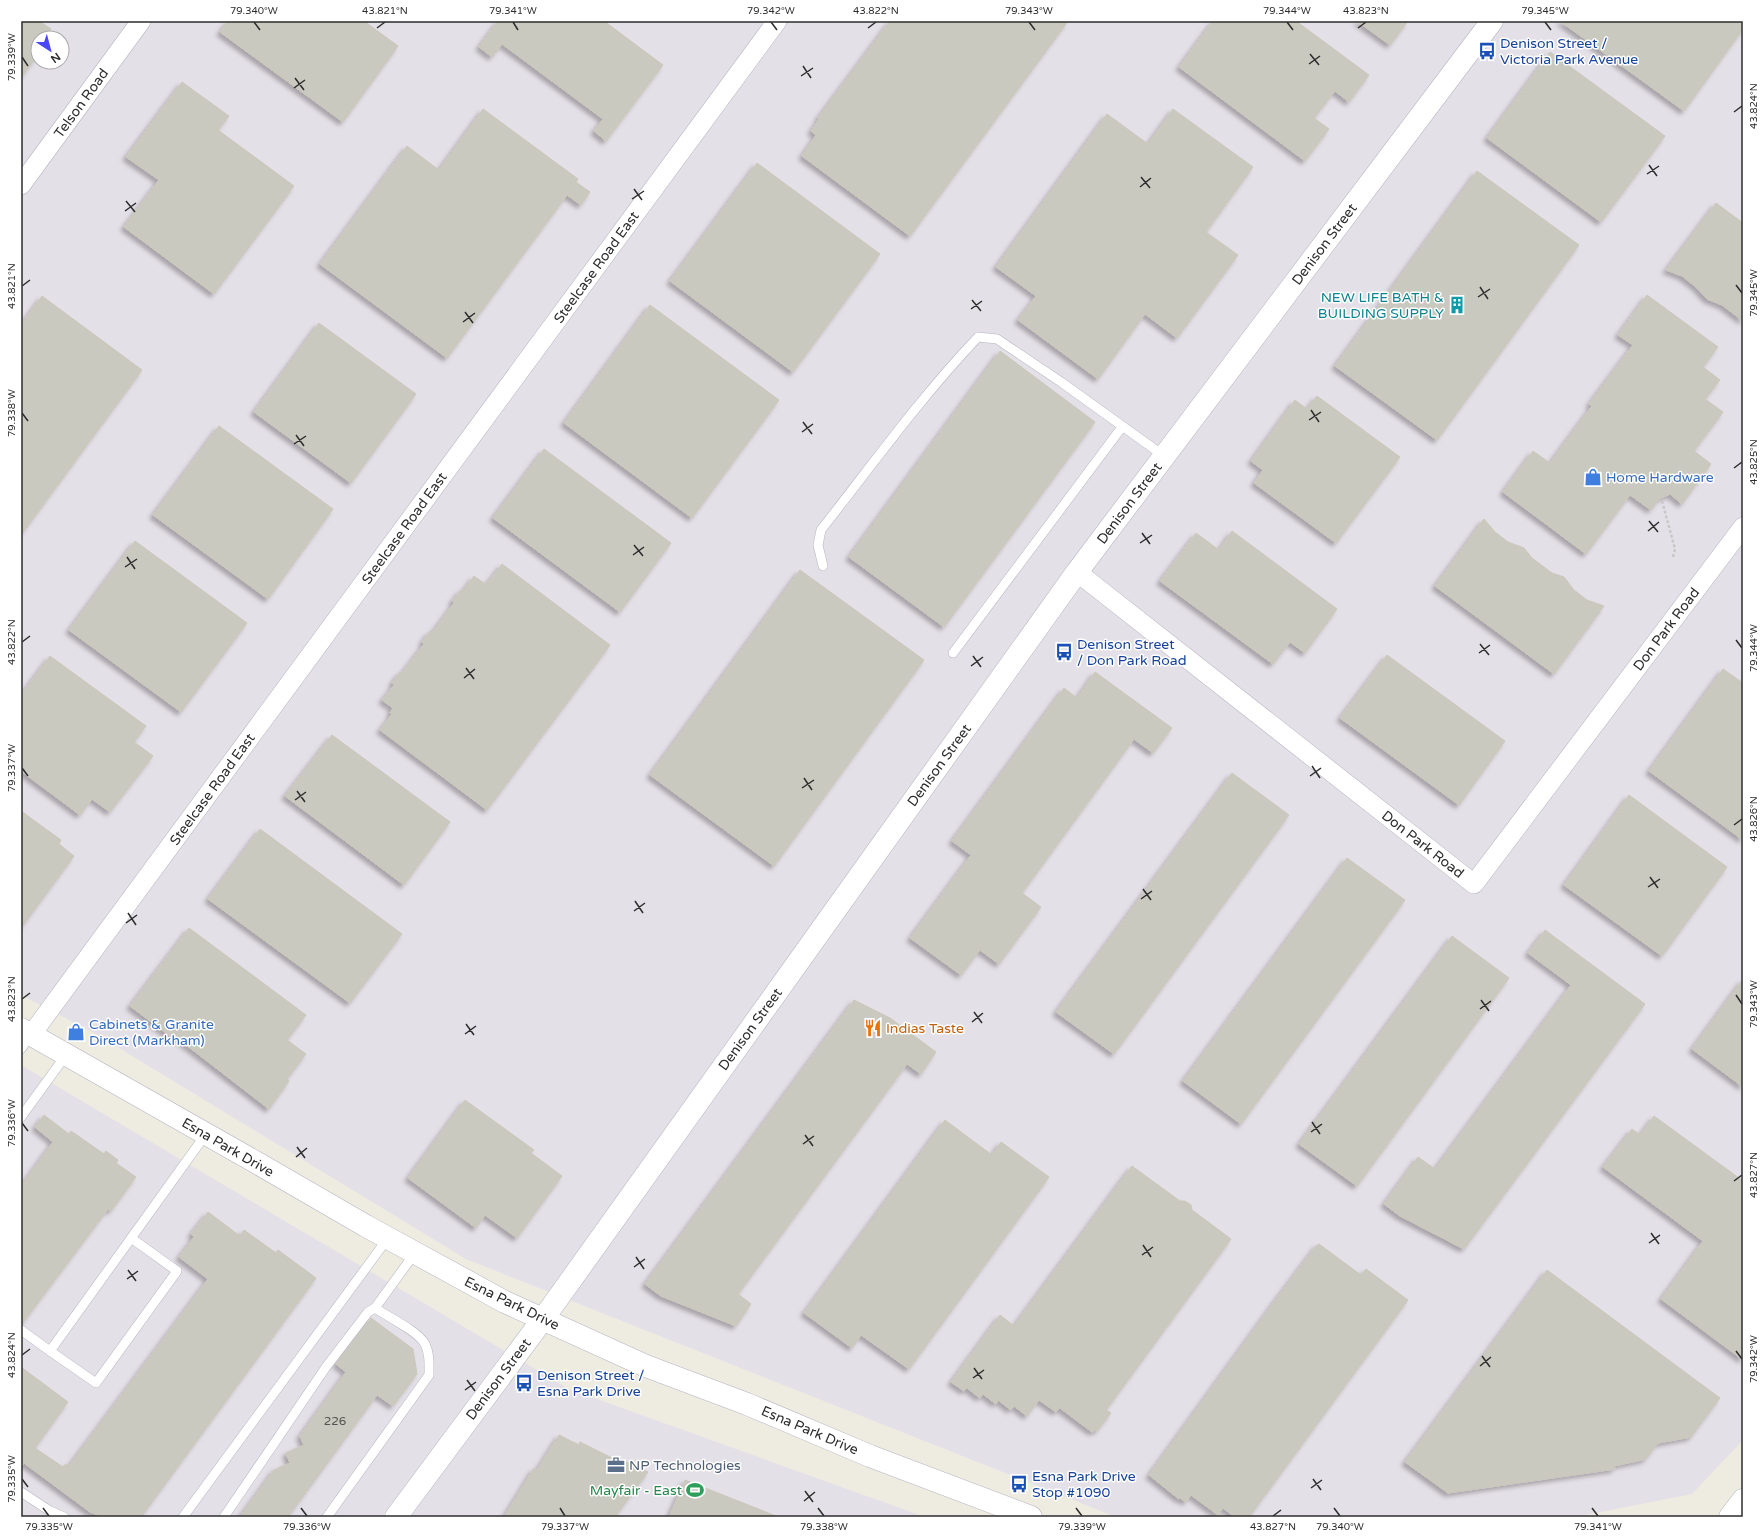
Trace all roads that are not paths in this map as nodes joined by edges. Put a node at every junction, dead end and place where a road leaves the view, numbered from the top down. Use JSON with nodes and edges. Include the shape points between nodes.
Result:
{"nodes":[{"id":1,"x":141,"y":21,"type":"edge"},
{"id":2,"x":777,"y":21,"type":"edge"},
{"id":3,"x":1492,"y":21,"type":"edge"},
{"id":4,"x":21,"y":185,"type":"edge"},
{"id":5,"x":1122,"y":427,"type":"junction"},
{"id":6,"x":1164,"y":456,"type":"junction"},
{"id":7,"x":1743,"y":527,"type":"edge"},
{"id":8,"x":823,"y":566,"type":"dead end"},
{"id":9,"x":1077,"y":572,"type":"junction"},
{"id":10,"x":953,"y":653,"type":"dead end"},
{"id":11,"x":24,"y":1038,"type":"edge"},
{"id":12,"x":66,"y":1055,"type":"junction"},
{"id":13,"x":21,"y":1117,"type":"edge"},
{"id":14,"x":206,"y":1134,"type":"junction"},
{"id":15,"x":131,"y":1238,"type":"junction"},
{"id":16,"x":388,"y":1238,"type":"junction"},
{"id":17,"x":415,"y":1253,"type":"junction"},
{"id":18,"x":375,"y":1308,"type":"junction"},
{"id":19,"x":543,"y":1319,"type":"junction"},
{"id":20,"x":21,"y":1330,"type":"edge"},
{"id":21,"x":50,"y":1351,"type":"junction"},
{"id":22,"x":21,"y":1492,"type":"edge"},
{"id":23,"x":1743,"y":1500,"type":"edge"},
{"id":24,"x":64,"y":1517,"type":"edge"},
{"id":25,"x":182,"y":1517,"type":"edge"},
{"id":26,"x":224,"y":1517,"type":"edge"},
{"id":27,"x":328,"y":1517,"type":"edge"},
{"id":28,"x":396,"y":1517,"type":"edge"},
{"id":29,"x":1031,"y":1517,"type":"edge"},
{"id":30,"x":1730,"y":1517,"type":"edge"}],
"edges":[{"from":1,"to":4,"type":"street","name":"Telson Road"},
{"from":2,"to":11,"type":"street","name":"Steelcase Road East"},
{"from":3,"to":6,"type":"street","name":"Denison Street"},
{"from":5,"to":6,"type":"lane"},
{"from":5,"to":8,"type":"lane","via":[[996,339],[978,337],[881,452],[821,530],[818,545]]},
{"from":5,"to":10,"type":"lane"},
{"from":6,"to":9,"type":"street","name":"Denison Street"},
{"from":7,"to":9,"type":"street","name":"Don Park Road","via":[[1474,884]]},
{"from":9,"to":19,"type":"street","name":"Denison Street"},
{"from":11,"to":12,"type":"street","name":"Esna Park Drive"},
{"from":12,"to":13,"type":"lane"},
{"from":12,"to":14,"type":"street","name":"Esna Park Drive"},
{"from":14,"to":15,"type":"lane"},
{"from":14,"to":16,"type":"street","name":"Esna Park Drive"},
{"from":15,"to":21,"type":"lane"},
{"from":15,"to":21,"type":"lane","via":[[177,1271],[96,1384]]},
{"from":16,"to":17,"type":"street","name":"Esna Park Drive"},
{"from":16,"to":25,"type":"lane"},
{"from":17,"to":18,"type":"lane"},
{"from":17,"to":19,"type":"street","name":"Esna Park Drive","via":[[505,1302]]},
{"from":18,"to":26,"type":"lane","via":[[368,1312],[326,1367]]},
{"from":18,"to":27,"type":"lane","via":[[415,1334],[424,1343],[429,1355],[429,1375]]},
{"from":19,"to":28,"type":"street","name":"Denison Street"},
{"from":19,"to":29,"type":"street","name":"Esna Park Drive","via":[[646,1366]]},
{"from":20,"to":21,"type":"lane"},
{"from":22,"to":24,"type":"lane"},
{"from":23,"to":30,"type":"street"}]}
